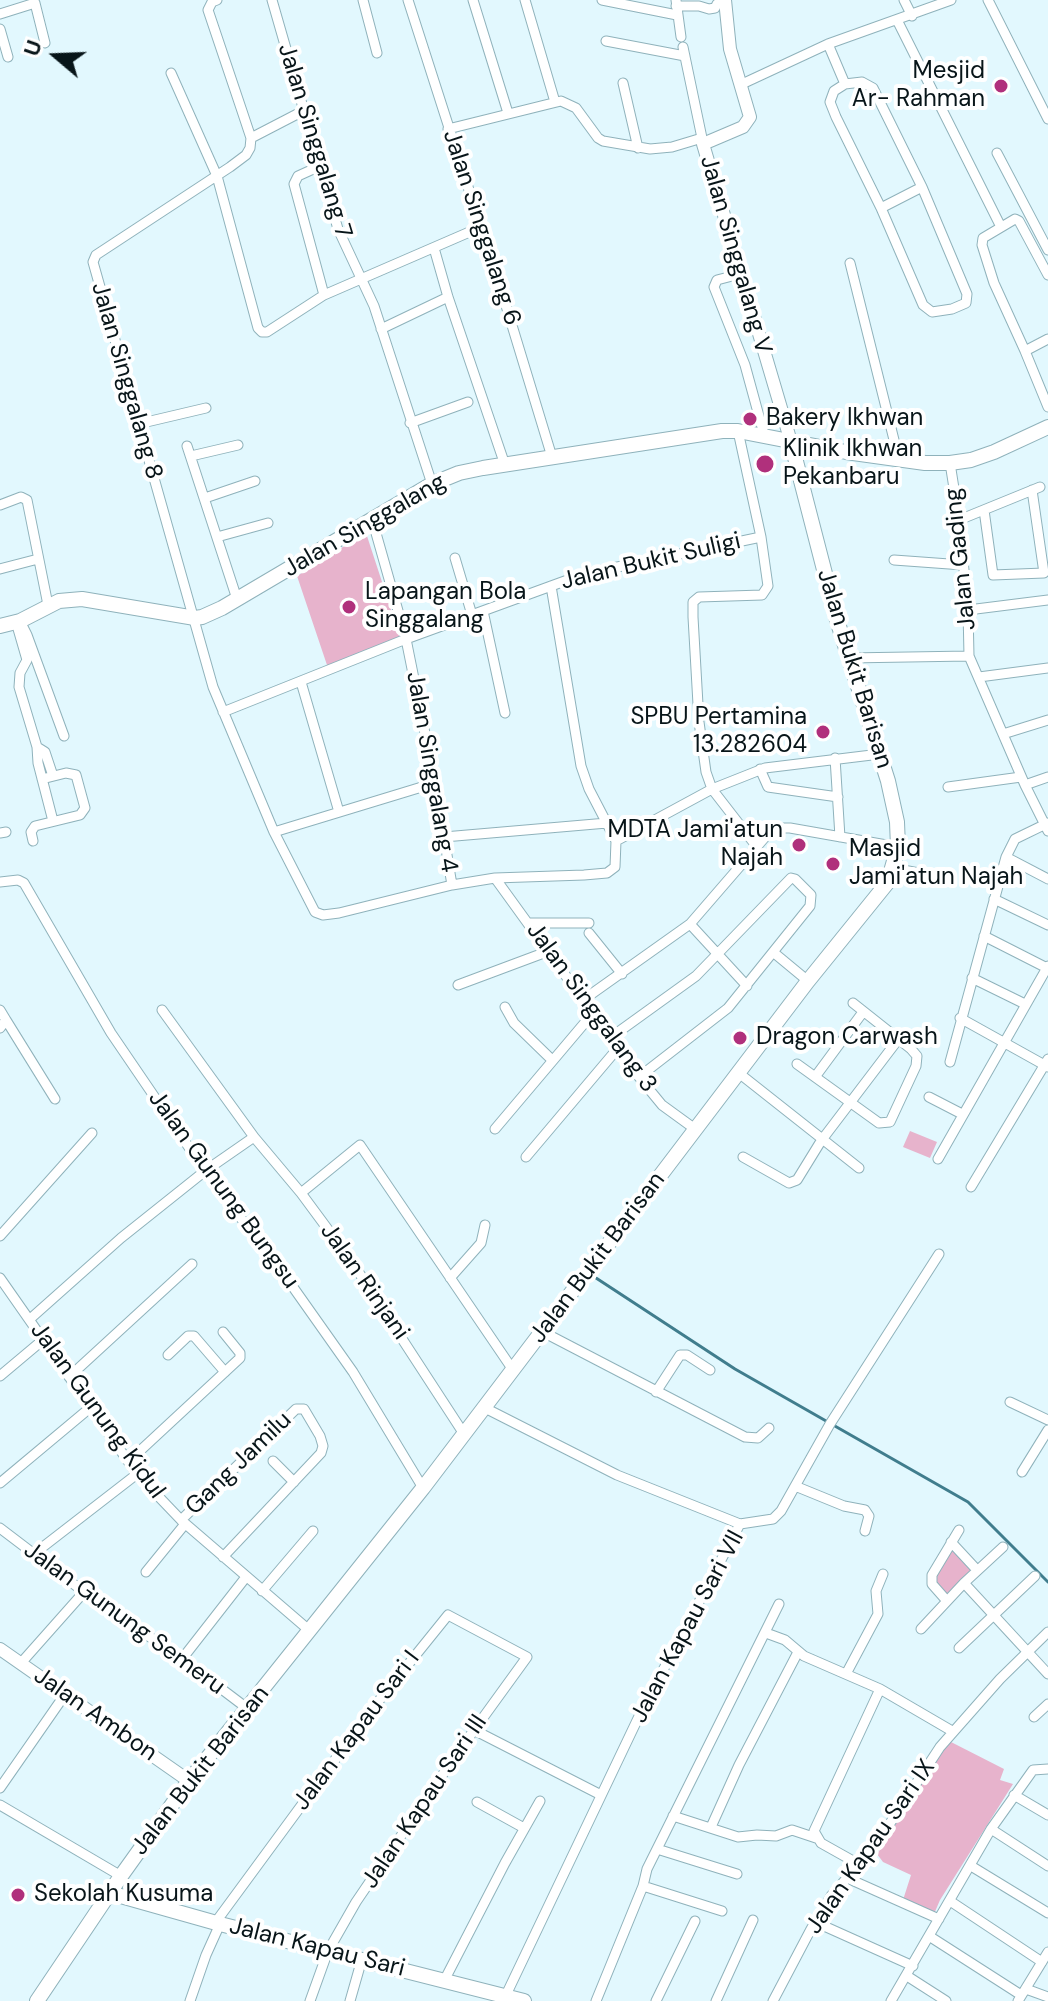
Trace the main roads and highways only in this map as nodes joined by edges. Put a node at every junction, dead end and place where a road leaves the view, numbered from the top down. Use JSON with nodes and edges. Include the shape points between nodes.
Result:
{"nodes":[{"id":1,"x":1048,"y":427,"type":"edge"},
{"id":2,"x":791,"y":442,"type":"junction"},
{"id":3,"x":0,"y":626,"type":"edge"},
{"id":4,"x":110,"y":1893,"type":"junction"},
{"id":5,"x":477,"y":1994,"type":"edge"},
{"id":6,"x":37,"y":2001,"type":"edge"},
{"id":7,"x":524,"y":2001,"type":"edge"}],
"edges":[{"from":1,"to":2,"type":"main road","name":"Jalan Singgalang","via":[[994,452],[950,463]]},
{"from":2,"to":3,"type":"main road","name":"Jalan Singgalang","via":[[738,431],[700,432],[459,473],[195,618],[82,599],[48,605]]},
{"from":2,"to":4,"type":"main road","name":"Jalan Bukit Barisan","via":[[897,822],[893,868],[877,897],[423,1488],[189,1781]]},
{"from":4,"to":5,"type":"main road","name":"Jalan Kapau Sari","via":[[445,1979]]},
{"from":4,"to":6,"type":"main road","name":"Jalan Bukit Barisan"},
{"from":5,"to":7,"type":"main road","name":"Jalan Kapau Sari"}]}
